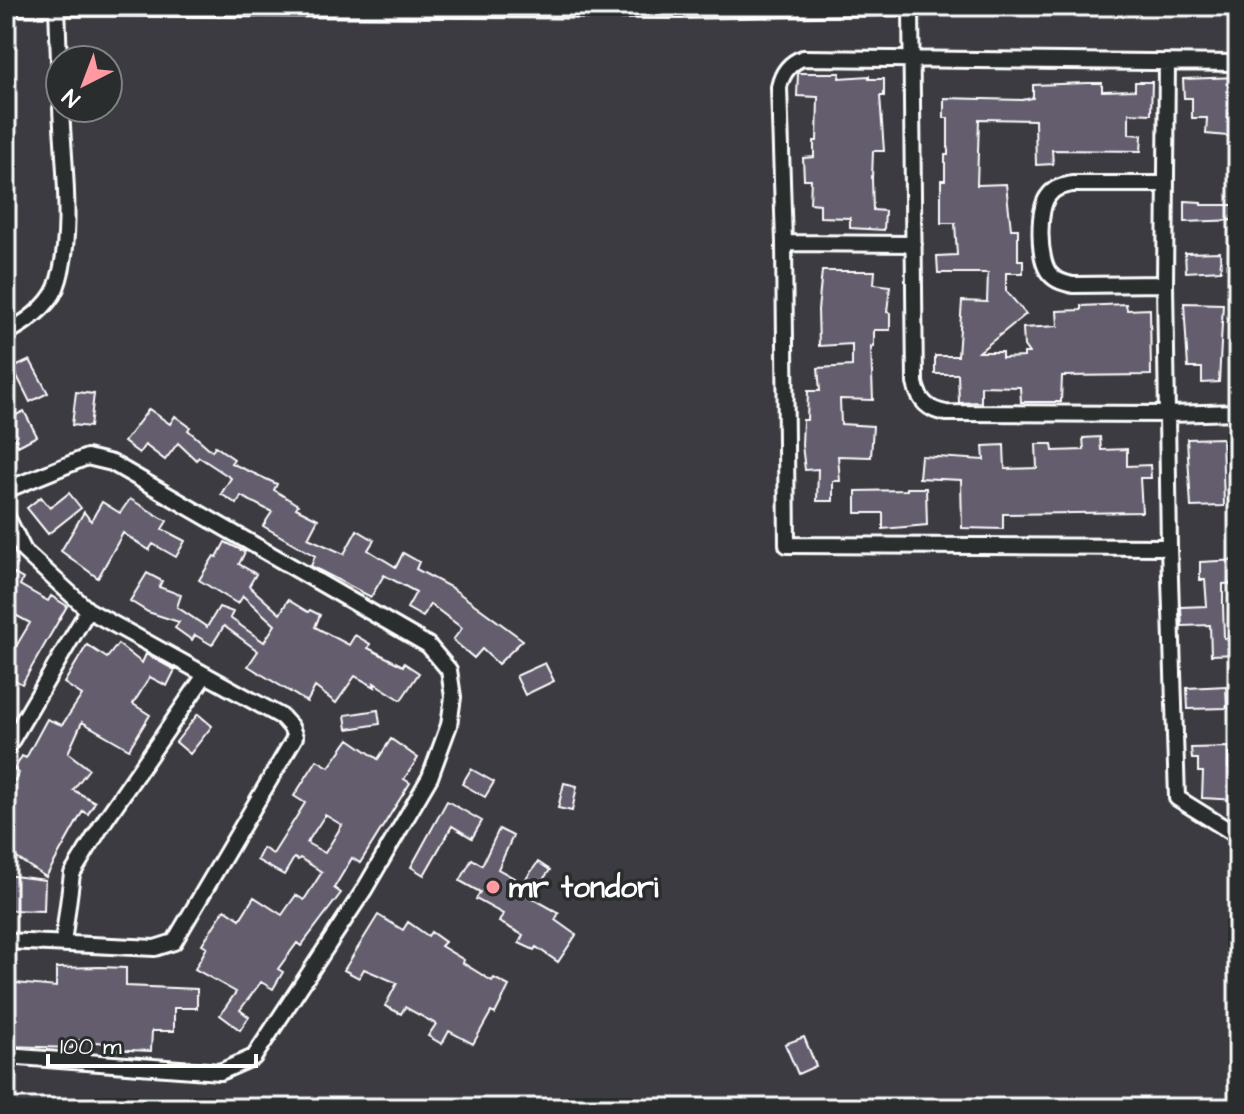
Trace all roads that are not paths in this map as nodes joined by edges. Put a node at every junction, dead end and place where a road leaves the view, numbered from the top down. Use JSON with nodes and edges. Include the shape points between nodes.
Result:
{"nodes":[{"id":1,"x":948,"y":6,"type":"edge"},
{"id":2,"x":6,"y":7,"type":"edge"},
{"id":3,"x":57,"y":7,"type":"edge"},
{"id":4,"x":911,"y":7,"type":"edge"},
{"id":5,"x":606,"y":8,"type":"edge"},
{"id":6,"x":58,"y":44,"type":"edge"},
{"id":7,"x":912,"y":60,"type":"junction"},
{"id":8,"x":1167,"y":62,"type":"junction"},
{"id":9,"x":1238,"y":63,"type":"edge"},
{"id":10,"x":62,"y":124,"type":"edge"},
{"id":11,"x":1166,"y":184,"type":"junction"},
{"id":12,"x":784,"y":243,"type":"junction"},
{"id":13,"x":914,"y":244,"type":"junction"},
{"id":14,"x":1165,"y":284,"type":"junction"},
{"id":15,"x":6,"y":333,"type":"edge"},
{"id":16,"x":1238,"y":412,"type":"edge"},
{"id":17,"x":1169,"y":414,"type":"junction"},
{"id":18,"x":6,"y":490,"type":"edge"},
{"id":19,"x":6,"y":515,"type":"edge"},
{"id":20,"x":1169,"y":547,"type":"junction"},
{"id":21,"x":88,"y":610,"type":"junction"},
{"id":22,"x":205,"y":675,"type":"junction"},
{"id":23,"x":6,"y":750,"type":"edge"},
{"id":24,"x":1238,"y":836,"type":"edge"},
{"id":25,"x":6,"y":941,"type":"edge"},
{"id":26,"x":63,"y":943,"type":"junction"},
{"id":27,"x":6,"y":1056,"type":"edge"}],
"edges":[{"from":1,"to":4,"type":"street"},
{"from":2,"to":3,"type":"street"},
{"from":3,"to":5,"type":"street"},
{"from":3,"to":6,"type":"street"},
{"from":4,"to":5,"type":"street"},
{"from":4,"to":7,"type":"street"},
{"from":7,"to":8,"type":"street"},
{"from":7,"to":12,"type":"street","via":[[803,58],[786,69],[779,87]]},
{"from":7,"to":13,"type":"street"},
{"from":8,"to":9,"type":"street"},
{"from":8,"to":11,"type":"street"},
{"from":10,"to":15,"type":"street","via":[[63,260],[55,290],[26,322]]},
{"from":11,"to":14,"type":"street"},
{"from":11,"to":14,"type":"street","via":[[1060,186],[1050,193],[1041,215],[1044,266],[1061,282]]},
{"from":12,"to":13,"type":"street"},
{"from":12,"to":20,"type":"street","via":[[787,545]]},
{"from":13,"to":17,"type":"street","via":[[915,383],[924,404],[934,411]]},
{"from":14,"to":17,"type":"street"},
{"from":16,"to":17,"type":"street"},
{"from":17,"to":20,"type":"street"},
{"from":18,"to":27,"type":"street","via":[[87,457],[112,463],[428,645],[449,670],[453,697],[430,777],[364,890],[254,1057],[220,1072]]},
{"from":19,"to":21,"type":"street","via":[[24,551]]},
{"from":20,"to":24,"type":"street","via":[[1177,798]]},
{"from":21,"to":22,"type":"street"},
{"from":21,"to":23,"type":"street"},
{"from":22,"to":26,"type":"street","via":[[72,874]]},
{"from":22,"to":26,"type":"street","via":[[282,717],[295,737],[174,942],[155,948]]},
{"from":25,"to":26,"type":"street"}]}
